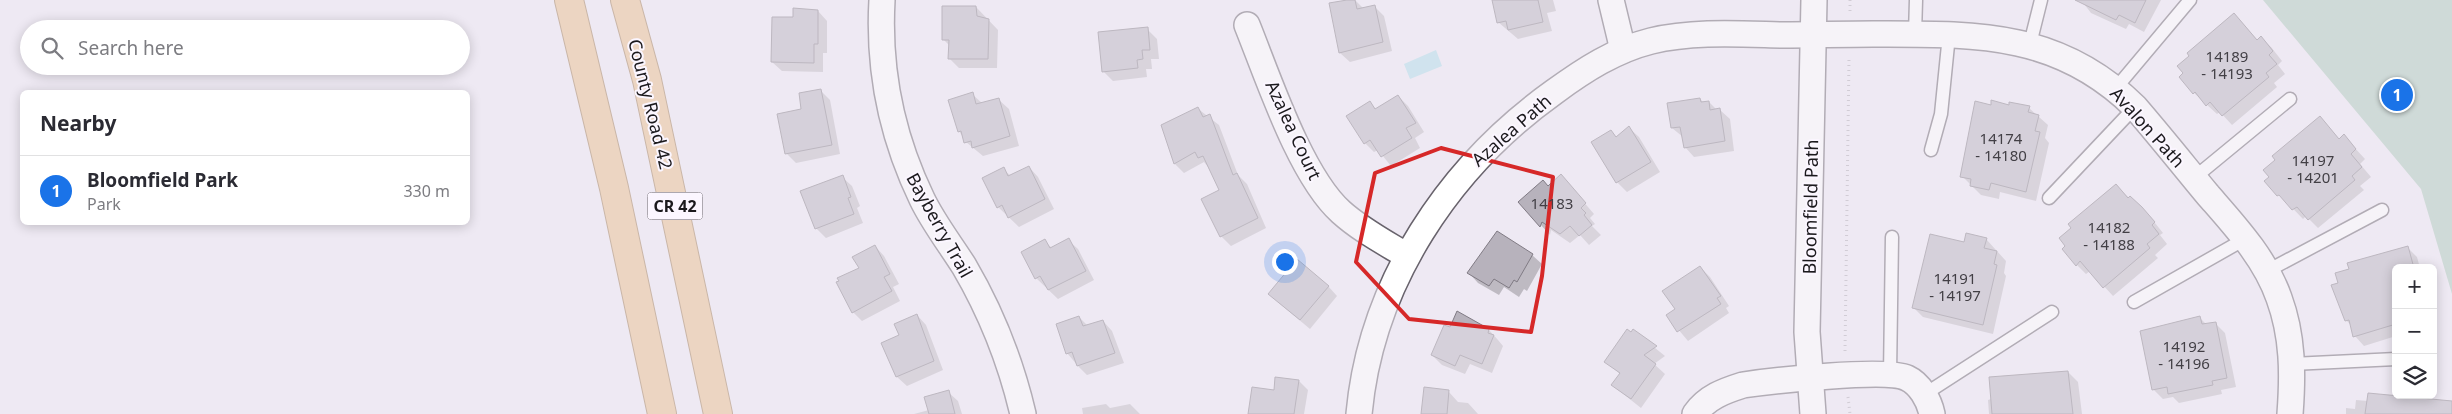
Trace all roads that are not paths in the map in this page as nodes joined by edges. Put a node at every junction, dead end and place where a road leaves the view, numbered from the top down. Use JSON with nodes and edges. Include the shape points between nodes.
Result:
{"nodes":[{"id":1,"x":569,"y":0,"type":"edge"},
{"id":2,"x":625,"y":0,"type":"edge"},
{"id":3,"x":882,"y":0,"type":"edge"},
{"id":4,"x":1611,"y":0,"type":"edge"},
{"id":5,"x":1814,"y":0,"type":"edge"},
{"id":6,"x":1916,"y":0,"type":"edge"},
{"id":7,"x":2041,"y":0,"type":"edge"},
{"id":8,"x":2190,"y":0,"type":"edge"},
{"id":9,"x":1247,"y":26,"type":"dead end"},
{"id":10,"x":1915,"y":34,"type":"junction"},
{"id":11,"x":1813,"y":35,"type":"junction"},
{"id":12,"x":1949,"y":36,"type":"junction"},
{"id":13,"x":2030,"y":44,"type":"junction"},
{"id":14,"x":1623,"y":50,"type":"junction"},
{"id":15,"x":2116,"y":88,"type":"junction"},
{"id":16,"x":2290,"y":99,"type":"dead end"},
{"id":17,"x":2135,"y":107,"type":"junction"},
{"id":18,"x":1931,"y":150,"type":"dead end"},
{"id":19,"x":2194,"y":178,"type":"junction"},
{"id":20,"x":2049,"y":198,"type":"dead end"},
{"id":21,"x":2382,"y":210,"type":"dead end"},
{"id":22,"x":1892,"y":237,"type":"dead end"},
{"id":23,"x":2245,"y":239,"type":"junction"},
{"id":24,"x":1407,"y":256,"type":"junction"},
{"id":25,"x":2267,"y":271,"type":"junction"},
{"id":26,"x":2134,"y":302,"type":"dead end"},
{"id":27,"x":2052,"y":312,"type":"dead end"},
{"id":28,"x":2392,"y":360,"type":"edge"},
{"id":29,"x":2292,"y":364,"type":"junction"},
{"id":30,"x":1890,"y":375,"type":"junction"},
{"id":31,"x":1809,"y":379,"type":"junction"},
{"id":32,"x":1928,"y":404,"type":"edge"},
{"id":33,"x":662,"y":414,"type":"edge"},
{"id":34,"x":718,"y":414,"type":"edge"},
{"id":35,"x":1023,"y":414,"type":"edge"},
{"id":36,"x":1360,"y":414,"type":"edge"},
{"id":37,"x":1694,"y":414,"type":"edge"},
{"id":38,"x":1813,"y":414,"type":"edge"},
{"id":39,"x":2290,"y":414,"type":"edge"}],
"edges":[{"from":1,"to":33,"type":"highway","number":"CR 42","via":[[614,188]]},
{"from":2,"to":34,"type":"highway","name":"County Road 42","number":"CR 42","via":[[651,98]]},
{"from":3,"to":35,"type":"street","name":"Bayberry Trail","via":[[882,66],[896,134],[923,201],[968,274],[993,323]]},
{"from":4,"to":14,"type":"street"},
{"from":5,"to":11,"type":"street","name":"Bloomfield Path"},
{"from":6,"to":10,"type":"lane"},
{"from":7,"to":13,"type":"lane"},
{"from":8,"to":15,"type":"lane"},
{"from":9,"to":24,"type":"street","name":"Azalea Court","via":[[1307,166],[1322,189],[1360,228]]},
{"from":10,"to":11,"type":"street","name":"Avalon Path"},
{"from":10,"to":12,"type":"street","name":"Avalon Path"},
{"from":11,"to":14,"type":"street","name":"Azalea Path","via":[[1742,33],[1680,37]]},
{"from":11,"to":31,"type":"street","name":"Bloomfield Path","via":[[1807,332]]},
{"from":12,"to":13,"type":"street","name":"Avalon Path","via":[[2003,38]]},
{"from":12,"to":18,"type":"lane","via":[[1944,100]]},
{"from":13,"to":15,"type":"street","name":"Avalon Path","via":[[2076,62]]},
{"from":14,"to":24,"type":"street","name":"Azalea Path","via":[[1559,88],[1528,110],[1489,145],[1444,198]]},
{"from":15,"to":17,"type":"street","name":"Avalon Path"},
{"from":16,"to":19,"type":"lane"},
{"from":17,"to":19,"type":"street","name":"Avalon Path"},
{"from":17,"to":20,"type":"lane"},
{"from":19,"to":23,"type":"street","name":"Avalon Path"},
{"from":21,"to":25,"type":"lane"},
{"from":22,"to":30,"type":"lane"},
{"from":23,"to":25,"type":"street","name":"Avalon Path"},
{"from":23,"to":26,"type":"lane"},
{"from":24,"to":36,"type":"street","name":"Azalea Path","via":[[1386,302],[1375,338]]},
{"from":25,"to":29,"type":"street","name":"Avalon Path","via":[[2287,324]]},
{"from":27,"to":32,"type":"lane"},
{"from":28,"to":29,"type":"lane"},
{"from":29,"to":39,"type":"street","name":"Avalon Path"},
{"from":30,"to":31,"type":"street"},
{"from":30,"to":32,"type":"street","via":[[1907,378]]},
{"from":31,"to":37,"type":"street","via":[[1773,381],[1725,390]]},
{"from":31,"to":38,"type":"street","name":"Bloomfield Path"}]}
